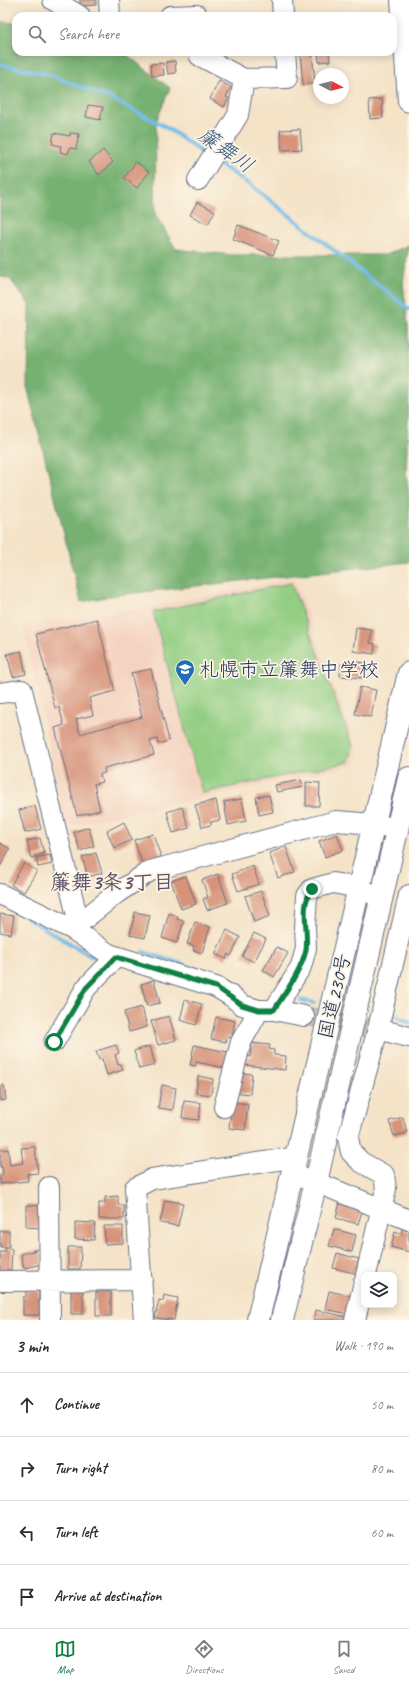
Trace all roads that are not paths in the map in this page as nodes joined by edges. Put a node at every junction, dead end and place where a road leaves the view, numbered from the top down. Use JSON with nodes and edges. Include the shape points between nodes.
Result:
{"nodes":[{"id":1,"x":53,"y":0,"type":"edge"},
{"id":2,"x":109,"y":0,"type":"edge"},
{"id":3,"x":282,"y":0,"type":"edge"},
{"id":4,"x":402,"y":0,"type":"edge"},
{"id":5,"x":73,"y":12,"type":"edge"},
{"id":6,"x":110,"y":12,"type":"edge"},
{"id":7,"x":283,"y":12,"type":"edge"},
{"id":8,"x":200,"y":56,"type":"edge"},
{"id":9,"x":285,"y":56,"type":"edge"},
{"id":10,"x":244,"y":79,"type":"junction"},
{"id":11,"x":409,"y":101,"type":"edge"},
{"id":12,"x":198,"y":180,"type":"dead end"},
{"id":13,"x":408,"y":682,"type":"edge"},
{"id":14,"x":0,"y":693,"type":"edge"},
{"id":15,"x":409,"y":778,"type":"edge"},
{"id":16,"x":374,"y":824,"type":"junction"},
{"id":17,"x":398,"y":830,"type":"junction"},
{"id":18,"x":359,"y":888,"type":"junction"},
{"id":19,"x":0,"y":894,"type":"edge"},
{"id":20,"x":409,"y":895,"type":"edge"},
{"id":21,"x":381,"y":898,"type":"junction"},
{"id":22,"x":76,"y":927,"type":"junction"},
{"id":23,"x":116,"y":957,"type":"junction"},
{"id":24,"x":267,"y":1010,"type":"junction"},
{"id":25,"x":304,"y":1016,"type":"tunnel mouth"},
{"id":26,"x":378,"y":1029,"type":"junction"},
{"id":27,"x":409,"y":1037,"type":"edge"},
{"id":28,"x":54,"y":1042,"type":"dead end"},
{"id":29,"x":224,"y":1107,"type":"dead end"},
{"id":30,"x":295,"y":1165,"type":"junction"},
{"id":31,"x":316,"y":1182,"type":"junction"},
{"id":32,"x":49,"y":1187,"type":"dead end"},
{"id":33,"x":381,"y":1208,"type":"junction"},
{"id":34,"x":409,"y":1220,"type":"edge"},
{"id":35,"x":367,"y":1272,"type":"edge"},
{"id":36,"x":142,"y":1280,"type":"junction"},
{"id":37,"x":0,"y":1281,"type":"edge"},
{"id":38,"x":50,"y":1281,"type":"junction"},
{"id":39,"x":361,"y":1295,"type":"edge"},
{"id":40,"x":50,"y":1320,"type":"edge"},
{"id":41,"x":144,"y":1320,"type":"edge"},
{"id":42,"x":258,"y":1320,"type":"edge"},
{"id":43,"x":282,"y":1320,"type":"edge"},
{"id":44,"x":355,"y":1320,"type":"edge"}],
"edges":[{"from":1,"to":5,"type":"street"},
{"from":2,"to":6,"type":"street"},
{"from":3,"to":7,"type":"street"},
{"from":4,"to":11,"type":"highway"},
{"from":8,"to":10,"type":"street"},
{"from":9,"to":10,"type":"street","via":[[287,78]]},
{"from":10,"to":12,"type":"street","via":[[238,115]]},
{"from":13,"to":16,"type":"highway","name":"国道230号"},
{"from":14,"to":22,"type":"street","via":[[22,690]]},
{"from":15,"to":17,"type":"highway","name":"国道230号"},
{"from":16,"to":17,"type":"street"},
{"from":16,"to":18,"type":"highway","name":"国道230号"},
{"from":16,"to":22,"type":"street","via":[[336,821],[150,871],[117,893]]},
{"from":17,"to":21,"type":"highway","name":"国道230号"},
{"from":18,"to":21,"type":"street"},
{"from":18,"to":24,"type":"street","via":[[333,883],[312,889],[307,896],[306,948],[301,967]]},
{"from":18,"to":30,"type":"highway","name":"国道230号"},
{"from":19,"to":22,"type":"street"},
{"from":20,"to":26,"type":"street"},
{"from":21,"to":31,"type":"highway","name":"国道230号"},
{"from":22,"to":23,"type":"street"},
{"from":23,"to":24,"type":"street","via":[[216,987],[242,1005]]},
{"from":23,"to":28,"type":"street","via":[[86,988]]},
{"from":24,"to":25,"type":"street"},
{"from":24,"to":29,"type":"street","via":[[241,1042]]},
{"from":26,"to":27,"type":"street"},
{"from":26,"to":33,"type":"street","via":[[348,1138],[351,1152],[361,1162],[384,1175],[386,1190]]},
{"from":30,"to":31,"type":"street"},
{"from":30,"to":36,"type":"street","via":[[152,1179],[135,1188]]},
{"from":30,"to":42,"type":"highway","name":"国道230号"},
{"from":31,"to":33,"type":"street"},
{"from":31,"to":43,"type":"highway","name":"国道230号"},
{"from":32,"to":38,"type":"street"},
{"from":33,"to":34,"type":"street"},
{"from":33,"to":35,"type":"street"},
{"from":36,"to":38,"type":"street"},
{"from":36,"to":41,"type":"street"},
{"from":37,"to":38,"type":"street"},
{"from":38,"to":40,"type":"street"},
{"from":39,"to":44,"type":"street"}]}
